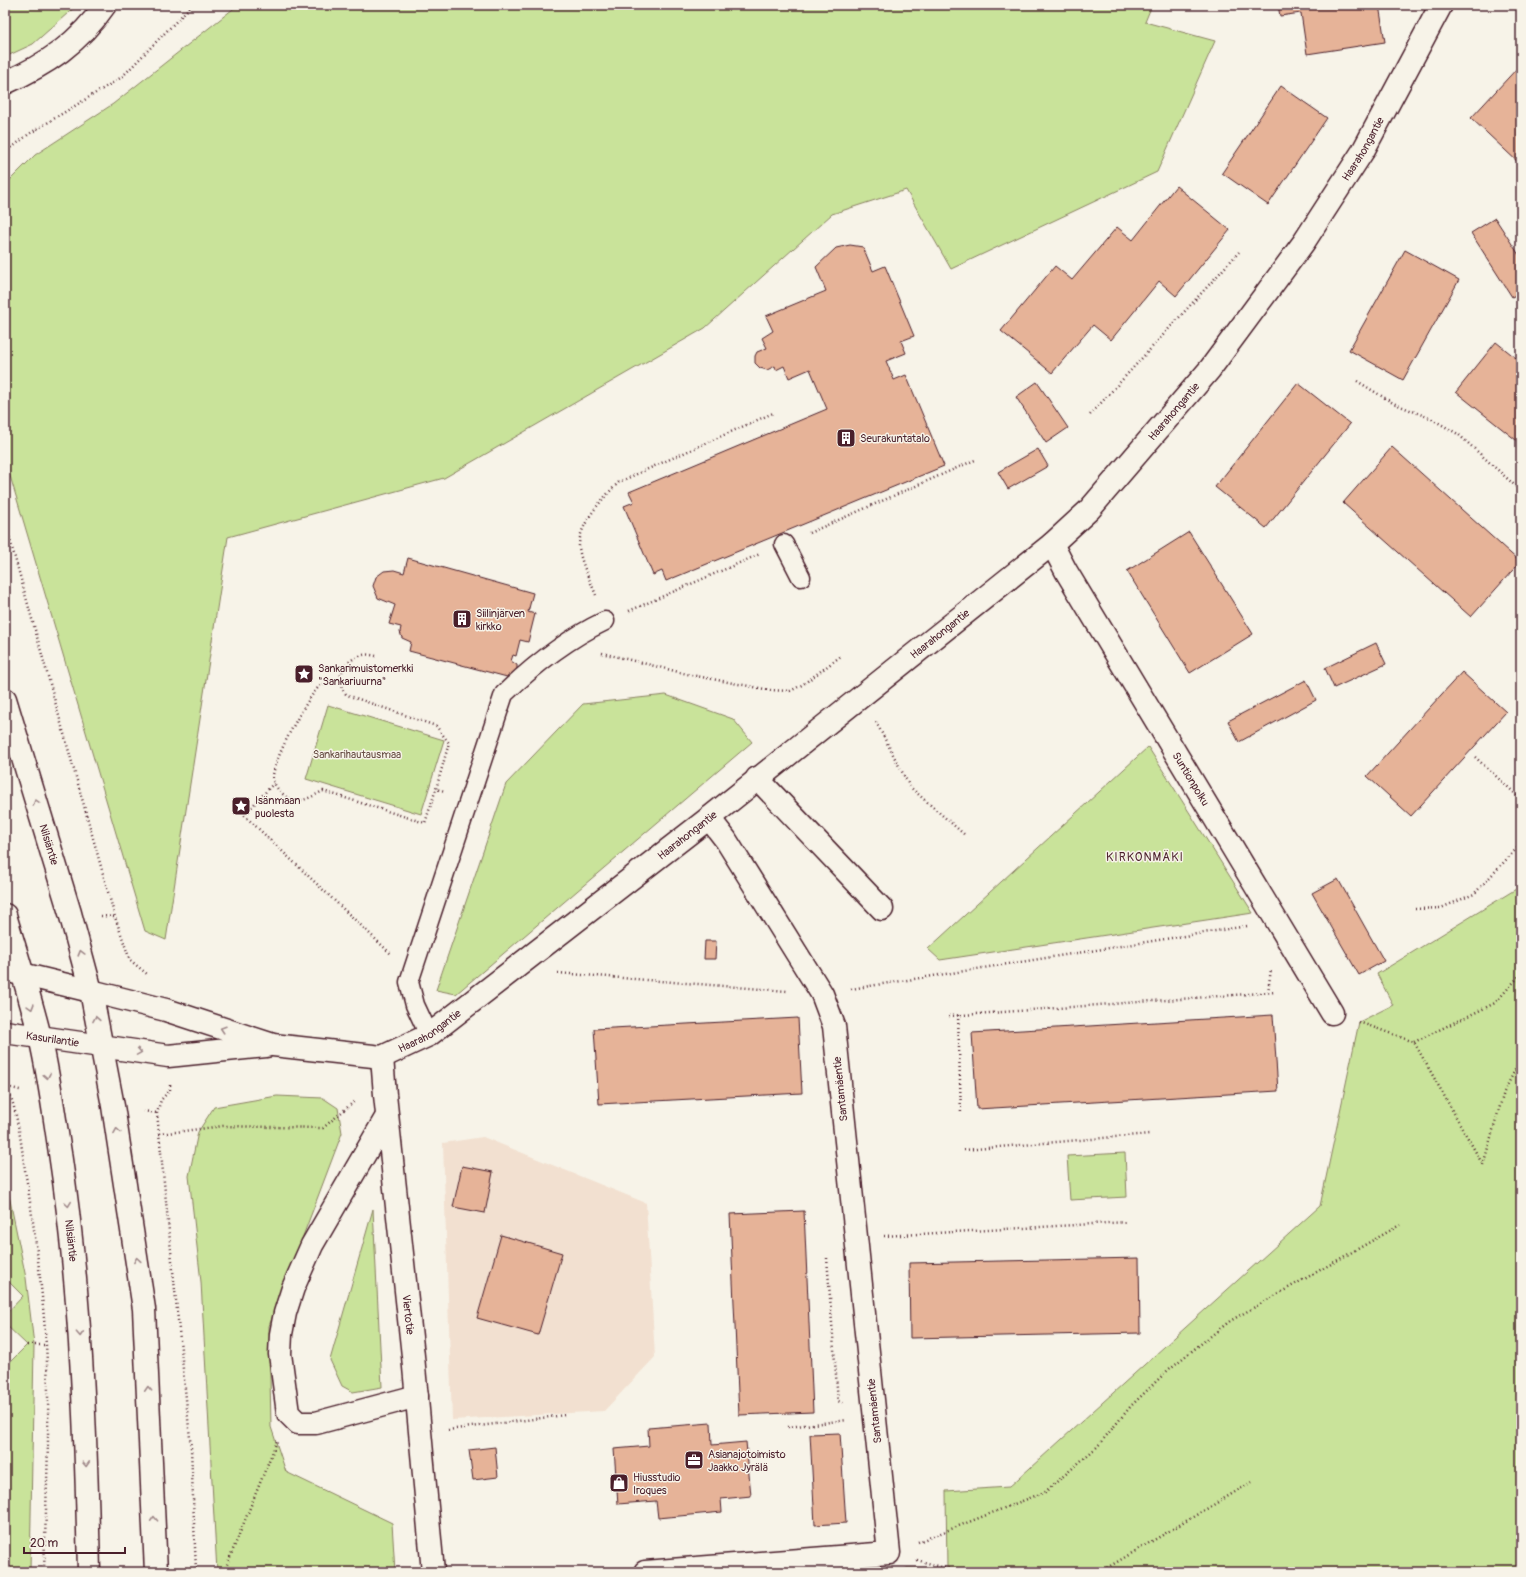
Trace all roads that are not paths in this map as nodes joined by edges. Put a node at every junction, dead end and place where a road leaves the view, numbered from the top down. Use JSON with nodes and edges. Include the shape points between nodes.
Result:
{"nodes":[{"id":1,"x":105,"y":5,"type":"edge"},
{"id":2,"x":1441,"y":5,"type":"edge"},
{"id":3,"x":5,"y":84,"type":"edge"},
{"id":4,"x":784,"y":544,"type":"dead end"},
{"id":5,"x":1052,"y":544,"type":"junction"},
{"id":6,"x":801,"y":577,"type":"dead end"},
{"id":7,"x":605,"y":621,"type":"road end"},
{"id":8,"x":5,"y":699,"type":"edge"},
{"id":9,"x":757,"y":778,"type":"junction"},
{"id":10,"x":709,"y":818,"type":"junction"},
{"id":11,"x":882,"y":909,"type":"dead end"},
{"id":12,"x":5,"y":915,"type":"edge"},
{"id":13,"x":13,"y":972,"type":"edge"},
{"id":14,"x":91,"y":991,"type":"junction"},
{"id":15,"x":1332,"y":1012,"type":"road end"},
{"id":16,"x":5,"y":1032,"type":"edge"},
{"id":17,"x":429,"y":1035,"type":"junction"},
{"id":18,"x":40,"y":1038,"type":"junction"},
{"id":19,"x":274,"y":1045,"type":"junction"},
{"id":20,"x":101,"y":1046,"type":"junction"},
{"id":21,"x":382,"y":1058,"type":"junction"},
{"id":22,"x":387,"y":1116,"type":"junction"},
{"id":23,"x":417,"y":1396,"type":"junction"},
{"id":24,"x":89,"y":1572,"type":"edge"},
{"id":25,"x":156,"y":1572,"type":"edge"},
{"id":26,"x":433,"y":1572,"type":"edge"},
{"id":27,"x":645,"y":1572,"type":"edge"}],
"edges":[{"from":1,"to":3,"type":"street","via":[[82,34],[49,60]]},
{"from":2,"to":5,"type":"street","name":"Haarahongantie","via":[[1363,151],[1304,242],[1210,368],[1089,510]]},
{"from":4,"to":6,"type":"lane"},
{"from":5,"to":9,"type":"street","name":"Haarahongantie"},
{"from":5,"to":15,"type":"street","name":"Suntionpolku"},
{"from":7,"to":17,"type":"lane","via":[[565,643],[504,694],[409,982]]},
{"from":14,"to":8,"type":"street","name":"Nilsiäntie","one_way":true},
{"from":9,"to":10,"type":"street","name":"Haarahongantie"},
{"from":9,"to":11,"type":"street"},
{"from":10,"to":17,"type":"street","name":"Haarahongantie"},
{"from":10,"to":27,"type":"street","name":"Santamäentie","via":[[726,840],[822,994],[834,1026],[889,1553]]},
{"from":12,"to":13,"type":"street","name":"Nilsiäntie"},
{"from":13,"to":14,"type":"street"},
{"from":13,"to":18,"type":"street","name":"Nilsiäntie","one_way":true},
{"from":19,"to":14,"type":"street","one_way":true,"via":[[166,1010]]},
{"from":20,"to":14,"type":"street","name":"Nilsiäntie","one_way":true},
{"from":16,"to":18,"type":"street","name":"Kasurilantie"},
{"from":17,"to":21,"type":"street","name":"Haarahongantie"},
{"from":18,"to":20,"type":"street","name":"Kasurilantie"},
{"from":18,"to":24,"type":"street","name":"Nilsiäntie","one_way":true,"via":[[68,1209],[79,1318],[87,1465]]},
{"from":20,"to":19,"type":"street","one_way":true,"via":[[168,1056]]},
{"from":19,"to":21,"type":"street"},
{"from":25,"to":20,"type":"street","one_way":true,"via":[[144,1309],[113,1106]]},
{"from":21,"to":22,"type":"street","name":"Viertotie"},
{"from":22,"to":23,"type":"street","name":"Viertotie"},
{"from":22,"to":23,"type":"street","via":[[312,1245],[293,1288],[281,1334],[280,1354],[288,1413],[298,1423],[316,1424]]},
{"from":23,"to":26,"type":"street","name":"Viertotie"}]}
